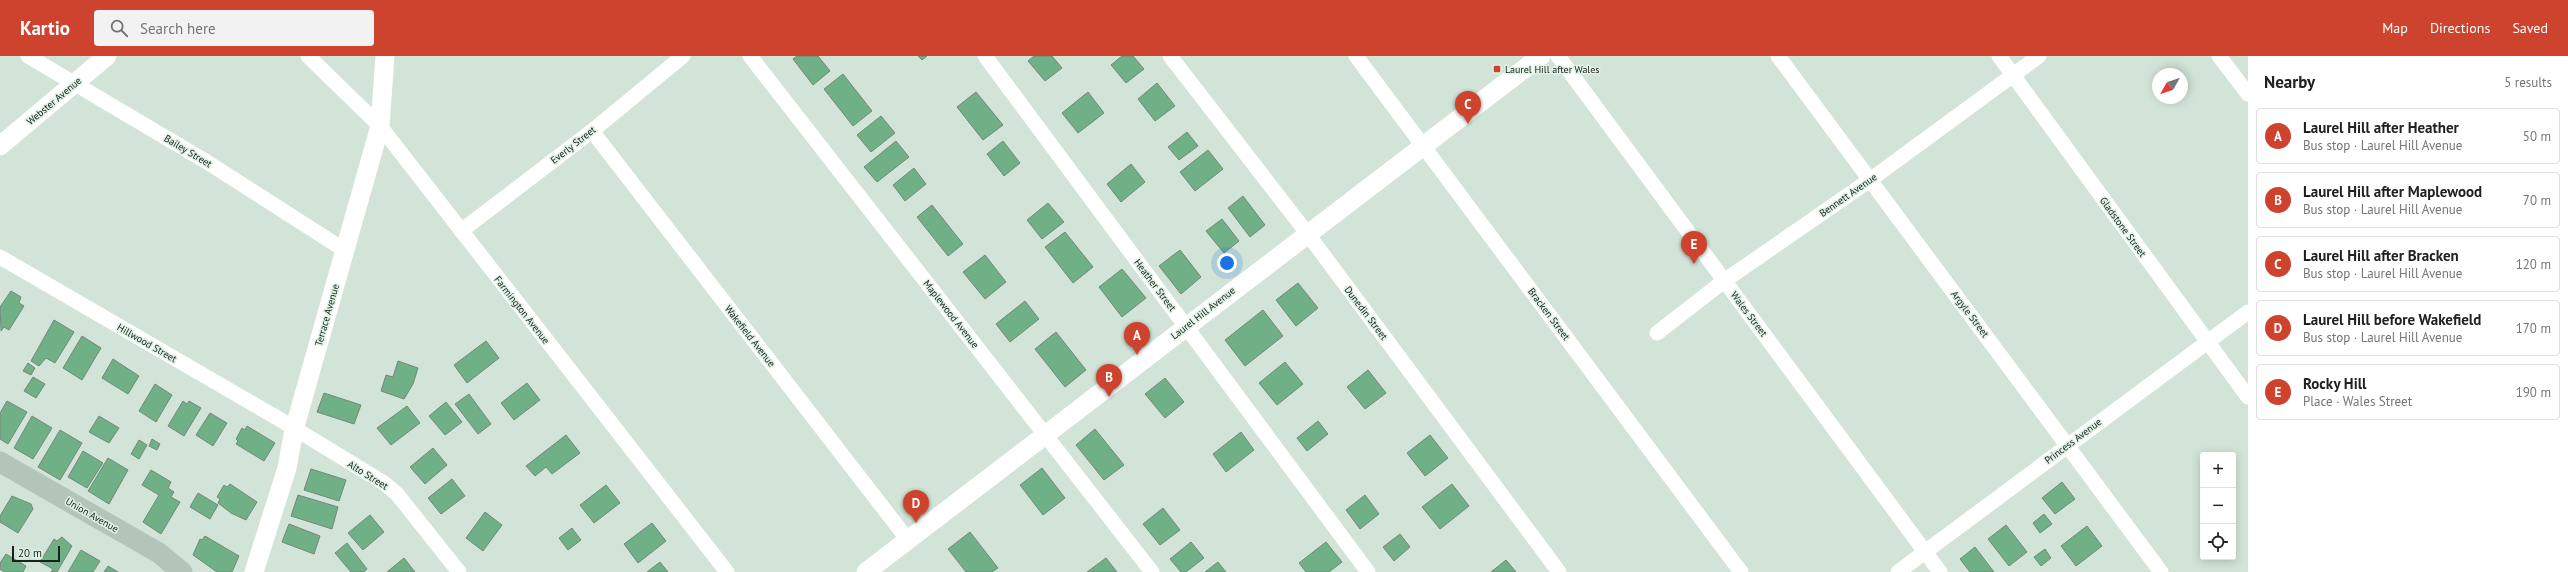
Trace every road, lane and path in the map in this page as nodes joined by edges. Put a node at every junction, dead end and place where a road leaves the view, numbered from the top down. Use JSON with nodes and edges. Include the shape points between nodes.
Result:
{"nodes":[{"id":1,"x":28,"y":56,"type":"edge"},
{"id":2,"x":107,"y":56,"type":"edge"},
{"id":3,"x":308,"y":56,"type":"edge"},
{"id":4,"x":385,"y":56,"type":"edge"},
{"id":5,"x":683,"y":56,"type":"edge"},
{"id":6,"x":750,"y":56,"type":"edge"},
{"id":7,"x":986,"y":56,"type":"edge"},
{"id":8,"x":1170,"y":56,"type":"edge"},
{"id":9,"x":1356,"y":56,"type":"edge"},
{"id":10,"x":1541,"y":56,"type":"edge"},
{"id":11,"x":1558,"y":56,"type":"edge"},
{"id":12,"x":1778,"y":56,"type":"edge"},
{"id":13,"x":1999,"y":56,"type":"edge"},
{"id":14,"x":2038,"y":56,"type":"edge"},
{"id":15,"x":2219,"y":56,"type":"edge"},
{"id":16,"x":2013,"y":75,"type":"junction"},
{"id":17,"x":75,"y":83,"type":"junction"},
{"id":18,"x":2248,"y":94,"type":"edge"},
{"id":19,"x":380,"y":126,"type":"junction"},
{"id":20,"x":592,"y":132,"type":"junction"},
{"id":21,"x":1424,"y":145,"type":"junction"},
{"id":22,"x":0,"y":146,"type":"edge"},
{"id":23,"x":1870,"y":180,"type":"junction"},
{"id":24,"x":461,"y":231,"type":"junction"},
{"id":25,"x":1307,"y":233,"type":"junction"},
{"id":26,"x":346,"y":251,"type":"junction"},
{"id":27,"x":0,"y":257,"type":"edge"},
{"id":28,"x":1724,"y":281,"type":"junction"},
{"id":29,"x":2248,"y":312,"type":"edge"},
{"id":30,"x":1186,"y":326,"type":"junction"},
{"id":31,"x":1657,"y":333,"type":"dead end"},
{"id":32,"x":2207,"y":342,"type":"junction"},
{"id":33,"x":2248,"y":397,"type":"edge"},
{"id":34,"x":294,"y":430,"type":"junction"},
{"id":35,"x":1046,"y":434,"type":"junction"},
{"id":36,"x":2067,"y":445,"type":"junction"},
{"id":37,"x":0,"y":462,"type":"edge"},
{"id":38,"x":908,"y":540,"type":"junction"},
{"id":39,"x":1925,"y":552,"type":"junction"},
{"id":40,"x":182,"y":572,"type":"edge"},
{"id":41,"x":254,"y":572,"type":"edge"},
{"id":42,"x":459,"y":572,"type":"edge"},
{"id":43,"x":727,"y":572,"type":"edge"},
{"id":44,"x":866,"y":572,"type":"edge"},
{"id":45,"x":1152,"y":572,"type":"edge"},
{"id":46,"x":1368,"y":572,"type":"edge"},
{"id":47,"x":1559,"y":572,"type":"edge"},
{"id":48,"x":1741,"y":572,"type":"edge"},
{"id":49,"x":1898,"y":572,"type":"edge"},
{"id":50,"x":1940,"y":572,"type":"edge"},
{"id":51,"x":2161,"y":572,"type":"edge"}],
"edges":[{"from":1,"to":17,"type":"street","name":"Bailey Street"},
{"from":2,"to":17,"type":"street","name":"Webster Avenue"},
{"from":3,"to":19,"type":"street","name":"Farmington Avenue"},
{"from":4,"to":19,"type":"street","name":"Terrace Avenue"},
{"from":5,"to":20,"type":"street","name":"Everly Street"},
{"from":6,"to":35,"type":"street","name":"Maplewood Avenue"},
{"from":7,"to":30,"type":"street","name":"Heather Street"},
{"from":8,"to":25,"type":"street","name":"Dunedin Street"},
{"from":9,"to":21,"type":"street","name":"Bracken Street"},
{"from":10,"to":21,"type":"street","name":"Laurel Hill Avenue"},
{"from":11,"to":28,"type":"street","name":"Wales Street"},
{"from":12,"to":23,"type":"street","name":"Argyle Street"},
{"from":13,"to":16,"type":"street","name":"Gladstone Street"},
{"from":14,"to":16,"type":"street","name":"Bennett Avenue"},
{"from":15,"to":18,"type":"street"},
{"from":16,"to":23,"type":"street","name":"Bennett Avenue"},
{"from":16,"to":32,"type":"street","name":"Gladstone Street"},
{"from":17,"to":22,"type":"street","name":"Webster Avenue"},
{"from":17,"to":26,"type":"street","name":"Bailey Street","via":[[207,162]]},
{"from":19,"to":24,"type":"street","name":"Farmington Avenue"},
{"from":19,"to":26,"type":"street","name":"Terrace Avenue"},
{"from":20,"to":24,"type":"street","name":"Everly Street"},
{"from":20,"to":38,"type":"street","name":"Wakefield Avenue"},
{"from":21,"to":25,"type":"street","name":"Laurel Hill Avenue"},
{"from":21,"to":48,"type":"street","name":"Bracken Street"},
{"from":23,"to":28,"type":"street","name":"Bennett Avenue"},
{"from":23,"to":36,"type":"street","name":"Argyle Street"},
{"from":24,"to":43,"type":"street","name":"Farmington Avenue"},
{"from":25,"to":30,"type":"street","name":"Laurel Hill Avenue"},
{"from":25,"to":47,"type":"street","name":"Dunedin Street"},
{"from":26,"to":34,"type":"street","name":"Terrace Avenue"},
{"from":27,"to":34,"type":"street","name":"Hillwood Street"},
{"from":28,"to":31,"type":"street","name":"Bennett Avenue"},
{"from":28,"to":39,"type":"street","name":"Wales Street"},
{"from":29,"to":32,"type":"street","name":"Princess Avenue"},
{"from":30,"to":35,"type":"street","name":"Laurel Hill Avenue"},
{"from":30,"to":46,"type":"street","name":"Heather Street"},
{"from":32,"to":33,"type":"street","name":"Gladstone Street"},
{"from":32,"to":36,"type":"street","name":"Princess Avenue"},
{"from":34,"to":41,"type":"street","name":"Terrace Avenue","via":[[287,468]]},
{"from":34,"to":42,"type":"street","name":"Alto Street","via":[[384,483],[397,494]]},
{"from":35,"to":38,"type":"street","name":"Laurel Hill Avenue"},
{"from":35,"to":45,"type":"street","name":"Maplewood Avenue"},
{"from":36,"to":39,"type":"street","name":"Princess Avenue"},
{"from":36,"to":51,"type":"street","name":"Argyle Street"},
{"from":37,"to":40,"type":"main road","name":"Union Avenue","via":[[159,553]]},
{"from":38,"to":44,"type":"street","name":"Laurel Hill Avenue"},
{"from":39,"to":49,"type":"street","name":"Princess Avenue"},
{"from":39,"to":50,"type":"street","name":"Wales Street"}]}
